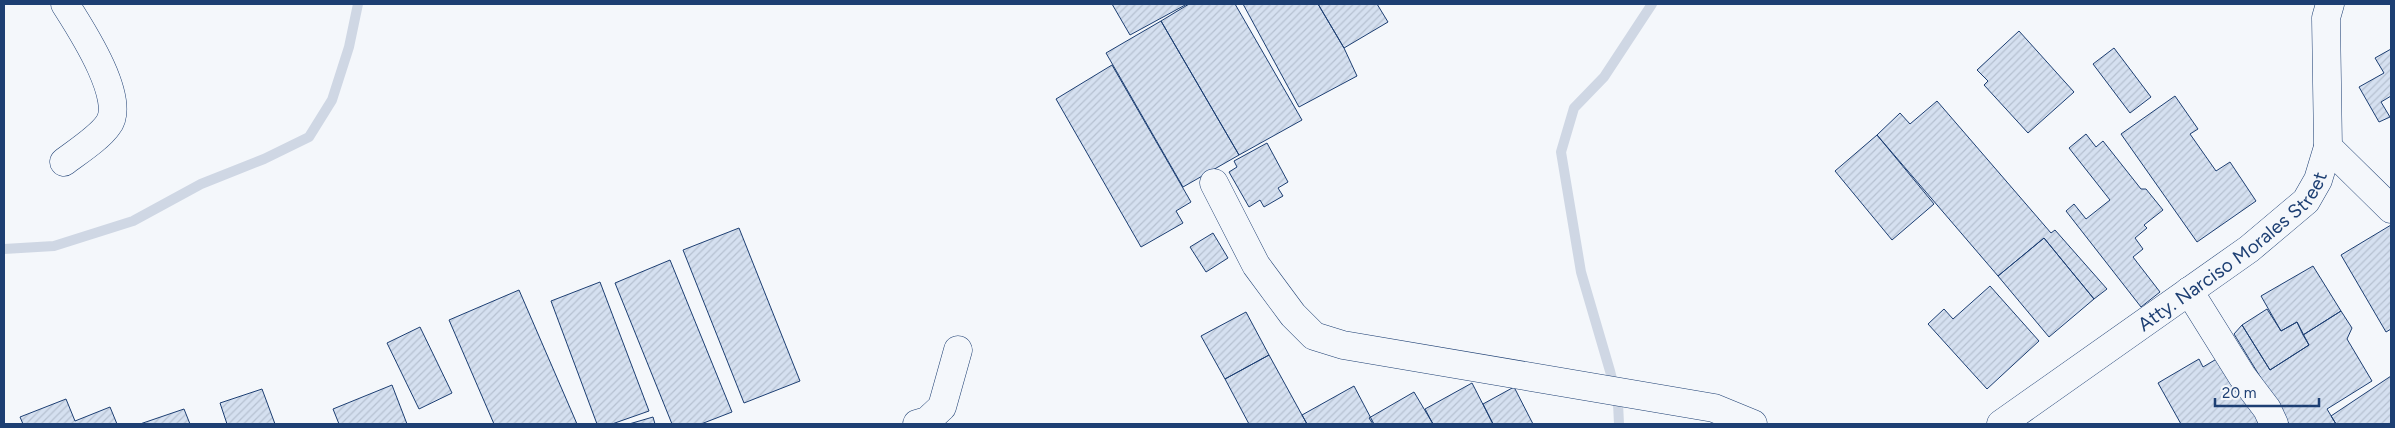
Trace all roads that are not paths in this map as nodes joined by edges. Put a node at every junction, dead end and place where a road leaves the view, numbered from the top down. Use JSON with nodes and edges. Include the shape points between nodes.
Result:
{"nodes":[{"id":1,"x":65,"y":4,"type":"edge"},
{"id":2,"x":2330,"y":4,"type":"edge"},
{"id":3,"x":2328,"y":147,"type":"junction"},
{"id":4,"x":64,"y":162,"type":"dead end"},
{"id":5,"x":1214,"y":183,"type":"dead end"},
{"id":6,"x":2391,"y":209,"type":"edge"},
{"id":7,"x":2189,"y":291,"type":"junction"},
{"id":8,"x":958,"y":350,"type":"dead end"},
{"id":9,"x":917,"y":424,"type":"edge"},
{"id":10,"x":1753,"y":424,"type":"edge"},
{"id":11,"x":2001,"y":424,"type":"edge"},
{"id":12,"x":2274,"y":424,"type":"edge"}],
"edges":[{"from":1,"to":4,"type":"street","via":[[93,50],[106,78],[113,106],[109,125]]},
{"from":2,"to":3,"type":"street","name":"Atty. Narciso Morales Street","via":[[2326,18]]},
{"from":3,"to":6,"type":"street"},
{"from":3,"to":7,"type":"street","name":"Atty. Narciso Morales Street","via":[[2318,180],[2306,201]]},
{"from":5,"to":10,"type":"street","via":[[1256,265],[1293,315],[1314,336],[1343,345],[1714,408]]},
{"from":7,"to":11,"type":"street","name":"Atty. Narciso Morales Street"},
{"from":7,"to":12,"type":"street"},
{"from":8,"to":9,"type":"street","via":[[942,407],[927,421]]}]}
